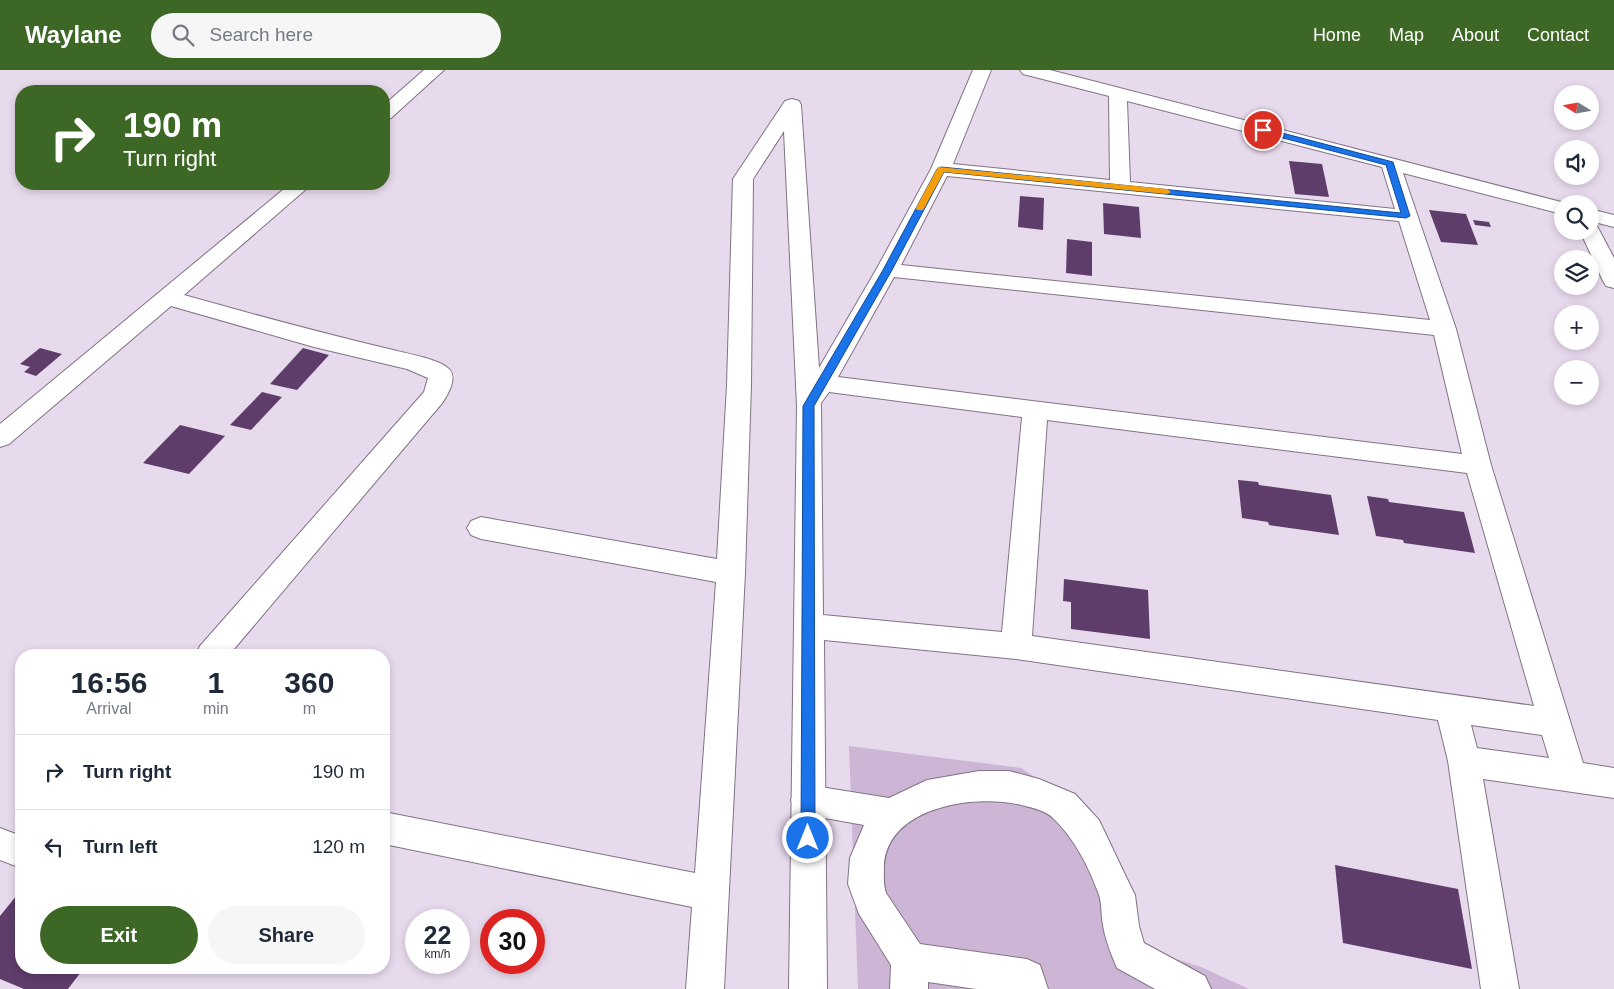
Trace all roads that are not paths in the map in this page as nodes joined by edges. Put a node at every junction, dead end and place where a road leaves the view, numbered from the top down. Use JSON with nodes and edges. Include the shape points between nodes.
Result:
{"nodes":[{"id":1,"x":435,"y":70,"type":"edge"},
{"id":2,"x":982,"y":70,"type":"edge"},
{"id":3,"x":1029,"y":70,"type":"edge"},
{"id":4,"x":1118,"y":93,"type":"junction"},
{"id":5,"x":390,"y":109,"type":"edge"},
{"id":6,"x":1390,"y":163,"type":"junction"},
{"id":7,"x":941,"y":169,"type":"junction"},
{"id":8,"x":1120,"y":187,"type":"junction"},
{"id":9,"x":295,"y":190,"type":"edge"},
{"id":10,"x":1554,"y":206,"type":"edge"},
{"id":11,"x":1406,"y":216,"type":"junction"},
{"id":12,"x":1599,"y":217,"type":"edge"},
{"id":13,"x":1614,"y":221,"type":"edge"},
{"id":14,"x":1595,"y":240,"type":"edge"},
{"id":15,"x":887,"y":270,"type":"junction"},
{"id":16,"x":1614,"y":280,"type":"edge"},
{"id":17,"x":168,"y":298,"type":"junction"},
{"id":18,"x":1444,"y":329,"type":"junction"},
{"id":19,"x":815,"y":394,"type":"junction"},
{"id":20,"x":1035,"y":409,"type":"junction"},
{"id":21,"x":0,"y":438,"type":"edge"},
{"id":22,"x":1478,"y":465,"type":"junction"},
{"id":23,"x":481,"y":528,"type":"dead end"},
{"id":24,"x":731,"y":573,"type":"junction"},
{"id":25,"x":808,"y":626,"type":"junction"},
{"id":26,"x":1016,"y":646,"type":"junction"},
{"id":27,"x":216,"y":649,"type":"edge"},
{"id":28,"x":1452,"y":708,"type":"junction"},
{"id":29,"x":1554,"y":723,"type":"junction"},
{"id":30,"x":1464,"y":761,"type":"junction"},
{"id":31,"x":1570,"y":776,"type":"junction"},
{"id":32,"x":1614,"y":783,"type":"edge"},
{"id":33,"x":808,"y":800,"type":"junction"},
{"id":34,"x":893,"y":814,"type":"junction"},
{"id":35,"x":390,"y":829,"type":"edge"},
{"id":36,"x":0,"y":844,"type":"edge"},
{"id":37,"x":15,"y":850,"type":"edge"},
{"id":38,"x":711,"y":893,"type":"junction"},
{"id":39,"x":910,"y":975,"type":"edge"},
{"id":40,"x":705,"y":989,"type":"edge"},
{"id":41,"x":808,"y":989,"type":"edge"},
{"id":42,"x":1029,"y":989,"type":"edge"},
{"id":43,"x":1192,"y":989,"type":"edge"},
{"id":44,"x":1500,"y":989,"type":"edge"}],
"edges":[{"from":1,"to":5,"type":"street"},
{"from":2,"to":7,"type":"street"},
{"from":3,"to":4,"type":"street"},
{"from":4,"to":6,"type":"street"},
{"from":4,"to":8,"type":"street"},
{"from":6,"to":10,"type":"street"},
{"from":6,"to":11,"type":"street"},
{"from":7,"to":8,"type":"street"},
{"from":7,"to":15,"type":"street"},
{"from":8,"to":11,"type":"street"},
{"from":9,"to":17,"type":"street"},
{"from":11,"to":18,"type":"street"},
{"from":12,"to":13,"type":"street"},
{"from":14,"to":16,"type":"street"},
{"from":15,"to":18,"type":"street"},
{"from":15,"to":19,"type":"street"},
{"from":17,"to":21,"type":"street"},
{"from":17,"to":27,"type":"street","via":[[414,363],[440,374],[434,396]]},
{"from":18,"to":22,"type":"street"},
{"from":19,"to":20,"type":"street"},
{"from":19,"to":24,"type":"street","via":[[792,105],[743,180]]},
{"from":19,"to":25,"type":"street"},
{"from":20,"to":22,"type":"street"},
{"from":20,"to":26,"type":"street"},
{"from":22,"to":29,"type":"street"},
{"from":23,"to":24,"type":"street"},
{"from":24,"to":38,"type":"street"},
{"from":25,"to":26,"type":"street"},
{"from":25,"to":33,"type":"street"},
{"from":26,"to":28,"type":"street"},
{"from":28,"to":29,"type":"street"},
{"from":28,"to":30,"type":"street"},
{"from":29,"to":31,"type":"street"},
{"from":30,"to":31,"type":"street"},
{"from":30,"to":44,"type":"street"},
{"from":31,"to":32,"type":"street"},
{"from":33,"to":34,"type":"street"},
{"from":33,"to":41,"type":"street"},
{"from":34,"to":39,"type":"street","via":[[880,828],[867,858],[866,884]]},
{"from":34,"to":43,"type":"street","via":[[927,795],[979,786],[1009,786],[1063,805],[1087,831],[1101,858],[1117,894],[1121,926],[1130,955]]},
{"from":35,"to":38,"type":"street"},
{"from":36,"to":37,"type":"street"},
{"from":38,"to":40,"type":"street"},
{"from":39,"to":42,"type":"street","via":[[1028,978]]}]}
